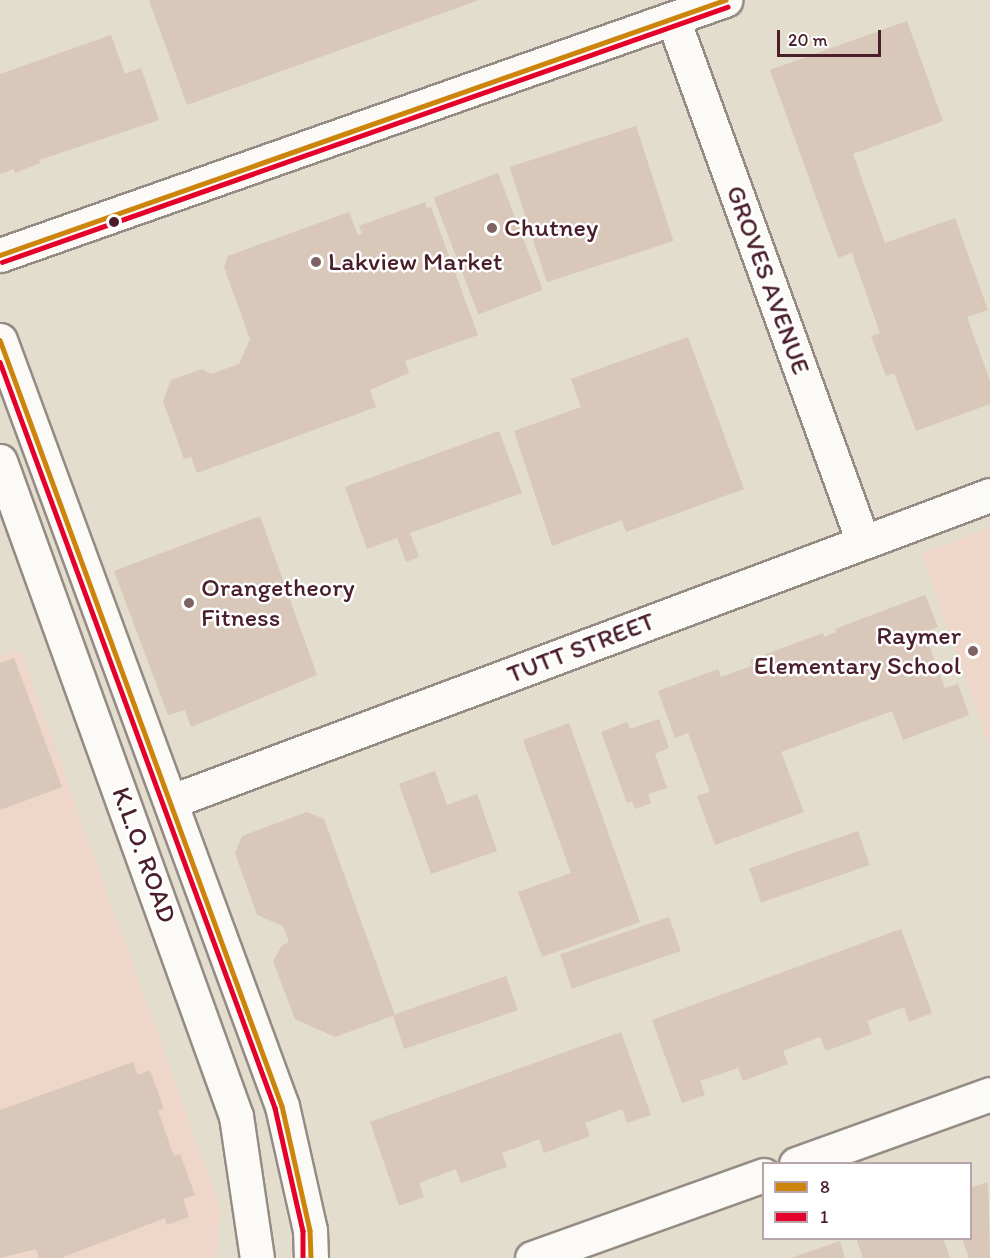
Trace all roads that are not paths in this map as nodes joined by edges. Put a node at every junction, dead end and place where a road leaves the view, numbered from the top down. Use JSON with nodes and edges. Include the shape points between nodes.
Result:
{"nodes":[{"id":1,"x":724,"y":0,"type":"edge"},
{"id":2,"x":673,"y":19,"type":"junction"},
{"id":3,"x":0,"y":255,"type":"edge"},
{"id":4,"x":0,"y":340,"type":"edge"},
{"id":5,"x":0,"y":461,"type":"edge"},
{"id":6,"x":990,"y":495,"type":"edge"},
{"id":7,"x":863,"y":542,"type":"junction"},
{"id":8,"x":172,"y":801,"type":"junction"},
{"id":9,"x":990,"y":1094,"type":"edge"},
{"id":10,"x":802,"y":1162,"type":"edge"},
{"id":11,"x":762,"y":1176,"type":"edge"},
{"id":12,"x":257,"y":1258,"type":"edge"},
{"id":13,"x":311,"y":1258,"type":"edge"},
{"id":14,"x":531,"y":1258,"type":"edge"}],
"edges":[{"from":1,"to":2,"type":"street"},
{"from":2,"to":3,"type":"street"},
{"from":2,"to":7,"type":"street","name":"GROVES AVENUE"},
{"from":4,"to":8,"type":"street","name":"K.L.O. ROAD"},
{"from":5,"to":12,"type":"street","name":"K.L.O. ROAD","via":[[236,1116]]},
{"from":6,"to":7,"type":"street","name":"TUTT STREET"},
{"from":7,"to":8,"type":"street","name":"TUTT STREET"},
{"from":8,"to":13,"type":"street","name":"K.L.O. ROAD","via":[[282,1106],[309,1230]]},
{"from":9,"to":10,"type":"street"},
{"from":11,"to":14,"type":"street"}]}
